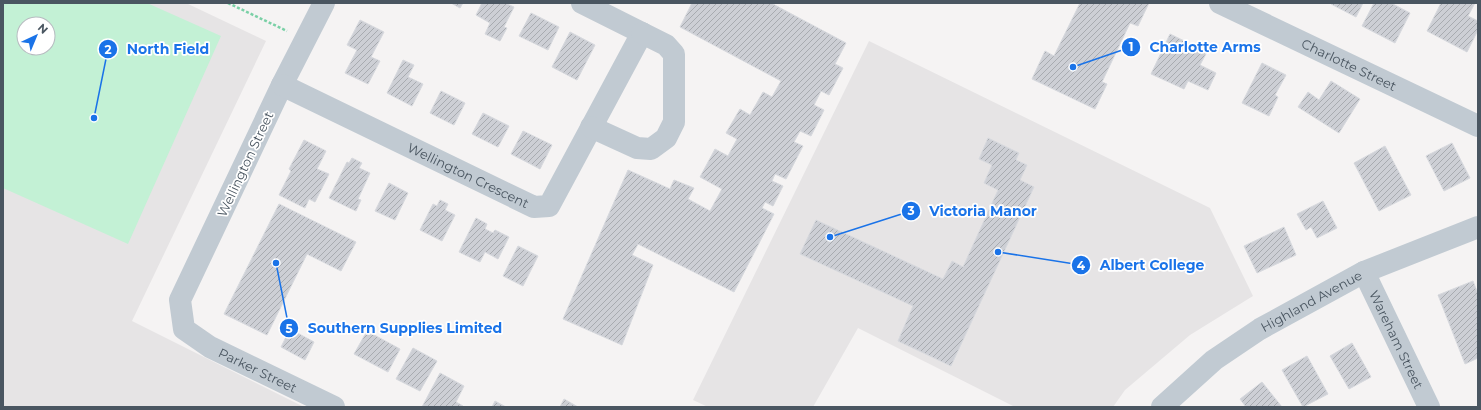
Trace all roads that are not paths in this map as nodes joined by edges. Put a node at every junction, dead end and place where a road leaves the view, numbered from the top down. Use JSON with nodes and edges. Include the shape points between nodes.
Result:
{"nodes":[{"id":1,"x":324,"y":3,"type":"edge"},
{"id":2,"x":582,"y":3,"type":"edge"},
{"id":3,"x":1220,"y":3,"type":"edge"},
{"id":4,"x":642,"y":33,"type":"junction"},
{"id":5,"x":282,"y":86,"type":"junction"},
{"id":6,"x":1478,"y":126,"type":"edge"},
{"id":7,"x":591,"y":127,"type":"junction"},
{"id":8,"x":1478,"y":227,"type":"edge"},
{"id":9,"x":1364,"y":272,"type":"junction"},
{"id":10,"x":184,"y":329,"type":"joint"},
{"id":11,"x":334,"y":407,"type":"edge"},
{"id":12,"x":1162,"y":407,"type":"edge"},
{"id":13,"x":1429,"y":407,"type":"edge"}],
"edges":[{"from":1,"to":5,"type":"street","name":"Wellington Street"},
{"from":2,"to":4,"type":"street"},
{"from":3,"to":6,"type":"street","name":"Charlotte Street"},
{"from":4,"to":7,"type":"street","name":"Wellington Crescent"},
{"from":4,"to":7,"type":"street","via":[[666,45],[674,54],[674,122],[666,138],[651,149],[637,148]]},
{"from":5,"to":7,"type":"street","name":"Wellington Crescent","via":[[534,207],[549,206]]},
{"from":5,"to":10,"type":"street","name":"Wellington Street","via":[[180,300]]},
{"from":8,"to":9,"type":"street","name":"Highland Avenue"},
{"from":9,"to":12,"type":"street","name":"Highland Avenue","via":[[1260,330],[1214,360]]},
{"from":9,"to":13,"type":"street","name":"Wareham Street"},
{"from":10,"to":11,"type":"street","name":"Parker Street","via":[[210,346]]}]}
